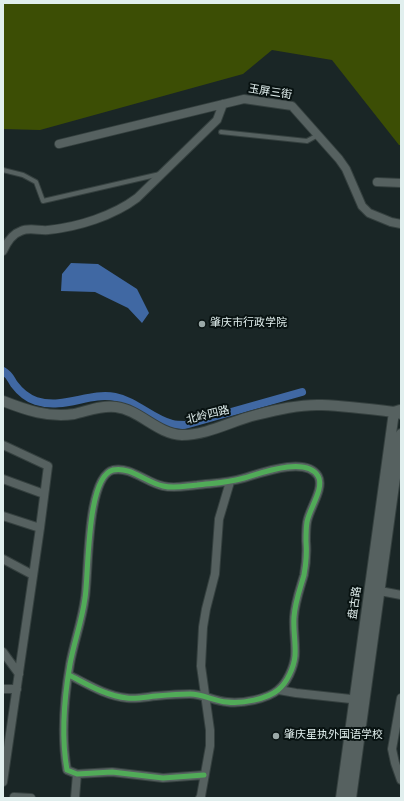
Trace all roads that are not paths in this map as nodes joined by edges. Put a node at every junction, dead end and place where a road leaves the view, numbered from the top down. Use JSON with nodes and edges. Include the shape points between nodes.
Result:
{"nodes":[{"id":1,"x":223,"y":104,"type":"junction"},
{"id":2,"x":221,"y":132,"type":"dead end"},
{"id":3,"x":318,"y":134,"type":"junction"},
{"id":4,"x":59,"y":144,"type":"dead end"},
{"id":5,"x":3,"y":170,"type":"edge"},
{"id":6,"x":163,"y":173,"type":"junction"},
{"id":7,"x":377,"y":182,"type":"dead end"},
{"id":8,"x":401,"y":183,"type":"edge"},
{"id":9,"x":401,"y":224,"type":"edge"},
{"id":10,"x":3,"y":251,"type":"edge"},
{"id":11,"x":4,"y":400,"type":"edge"},
{"id":12,"x":399,"y":412,"type":"edge"},
{"id":13,"x":401,"y":434,"type":"edge"},
{"id":14,"x":3,"y":445,"type":"edge"},
{"id":15,"x":3,"y":479,"type":"edge"},
{"id":16,"x":230,"y":482,"type":"junction"},
{"id":17,"x":44,"y":494,"type":"junction"},
{"id":18,"x":3,"y":516,"type":"edge"},
{"id":19,"x":40,"y":528,"type":"junction"},
{"id":20,"x":381,"y":544,"type":"junction"},
{"id":21,"x":3,"y":559,"type":"edge"},
{"id":22,"x":33,"y":575,"type":"junction"},
{"id":23,"x":380,"y":591,"type":"junction"},
{"id":24,"x":401,"y":595,"type":"edge"},
{"id":25,"x":3,"y":652,"type":"edge"},
{"id":26,"x":19,"y":674,"type":"junction"},
{"id":27,"x":69,"y":675,"type":"junction"},
{"id":28,"x":17,"y":689,"type":"junction"},
{"id":29,"x":3,"y":690,"type":"edge"},
{"id":30,"x":279,"y":690,"type":"junction"},
{"id":31,"x":205,"y":696,"type":"junction"},
{"id":32,"x":401,"y":699,"type":"edge"},
{"id":33,"x":359,"y":700,"type":"junction"},
{"id":34,"x":76,"y":774,"type":"junction"},
{"id":35,"x":204,"y":776,"type":"junction"},
{"id":36,"x":401,"y":780,"type":"edge"},
{"id":37,"x":3,"y":782,"type":"edge"},
{"id":38,"x":14,"y":797,"type":"dead end"},
{"id":39,"x":31,"y":798,"type":"edge"},
{"id":40,"x":75,"y":798,"type":"edge"},
{"id":41,"x":200,"y":798,"type":"edge"},
{"id":42,"x":341,"y":798,"type":"edge"},
{"id":43,"x":351,"y":798,"type":"edge"}],
"edges":[{"from":1,"to":3,"type":"street","name":"玉屏三街","via":[[244,99],[292,106]]},
{"from":1,"to":4,"type":"street","name":"玉屏三街"},
{"from":1,"to":6,"type":"street","via":[[217,120]]},
{"from":2,"to":3,"type":"lane","via":[[307,141]]},
{"from":3,"to":9,"type":"street","name":"玉屏三街","via":[[340,159],[362,206],[369,213]]},
{"from":5,"to":6,"type":"lane","via":[[23,175],[36,182],[43,201]]},
{"from":6,"to":10,"type":"street","via":[[137,198],[111,214],[59,229],[23,230],[9,240]]},
{"from":7,"to":8,"type":"street"},
{"from":11,"to":12,"type":"street","name":"北岭四路","via":[[40,413],[58,415],[116,407],[129,411],[167,432],[180,435],[193,435],[255,415],[299,407],[320,405]]},
{"from":12,"to":20,"type":"street","name":"盘古路"},
{"from":13,"to":20,"type":"street","name":"盘古路"},
{"from":14,"to":17,"type":"street","via":[[48,466]]},
{"from":15,"to":17,"type":"street"},
{"from":16,"to":27,"type":"street","via":[[174,488],[154,484],[131,472],[108,472],[98,488],[91,514],[85,598]]},
{"from":16,"to":30,"type":"street","via":[[280,468],[293,467],[308,469],[319,477],[319,490],[307,521],[306,564],[296,604],[295,659],[286,681]]},
{"from":16,"to":31,"type":"street","via":[[219,519],[215,574],[202,628],[201,666]]},
{"from":17,"to":19,"type":"street"},
{"from":18,"to":19,"type":"street"},
{"from":19,"to":22,"type":"street"},
{"from":20,"to":23,"type":"street","name":"盘古路"},
{"from":20,"to":33,"type":"street","name":"盘古路"},
{"from":21,"to":22,"type":"street"},
{"from":22,"to":26,"type":"street"},
{"from":23,"to":24,"type":"street"},
{"from":23,"to":33,"type":"street","name":"盘古路"},
{"from":25,"to":26,"type":"street"},
{"from":26,"to":28,"type":"street"},
{"from":27,"to":31,"type":"street","via":[[118,697],[129,699],[173,694]]},
{"from":27,"to":34,"type":"street","via":[[63,738],[67,770]]},
{"from":28,"to":29,"type":"street"},
{"from":28,"to":37,"type":"street"},
{"from":30,"to":31,"type":"street","via":[[241,703],[218,701]]},
{"from":30,"to":33,"type":"street"},
{"from":31,"to":35,"type":"street","via":[[210,746]]},
{"from":32,"to":36,"type":"street","via":[[392,749]]},
{"from":33,"to":42,"type":"street","name":"盘古路"},
{"from":33,"to":43,"type":"street","name":"盘古路"},
{"from":34,"to":35,"type":"street","via":[[112,772],[163,778]]},
{"from":34,"to":40,"type":"street"},
{"from":35,"to":41,"type":"street"},
{"from":38,"to":39,"type":"street"}]}
